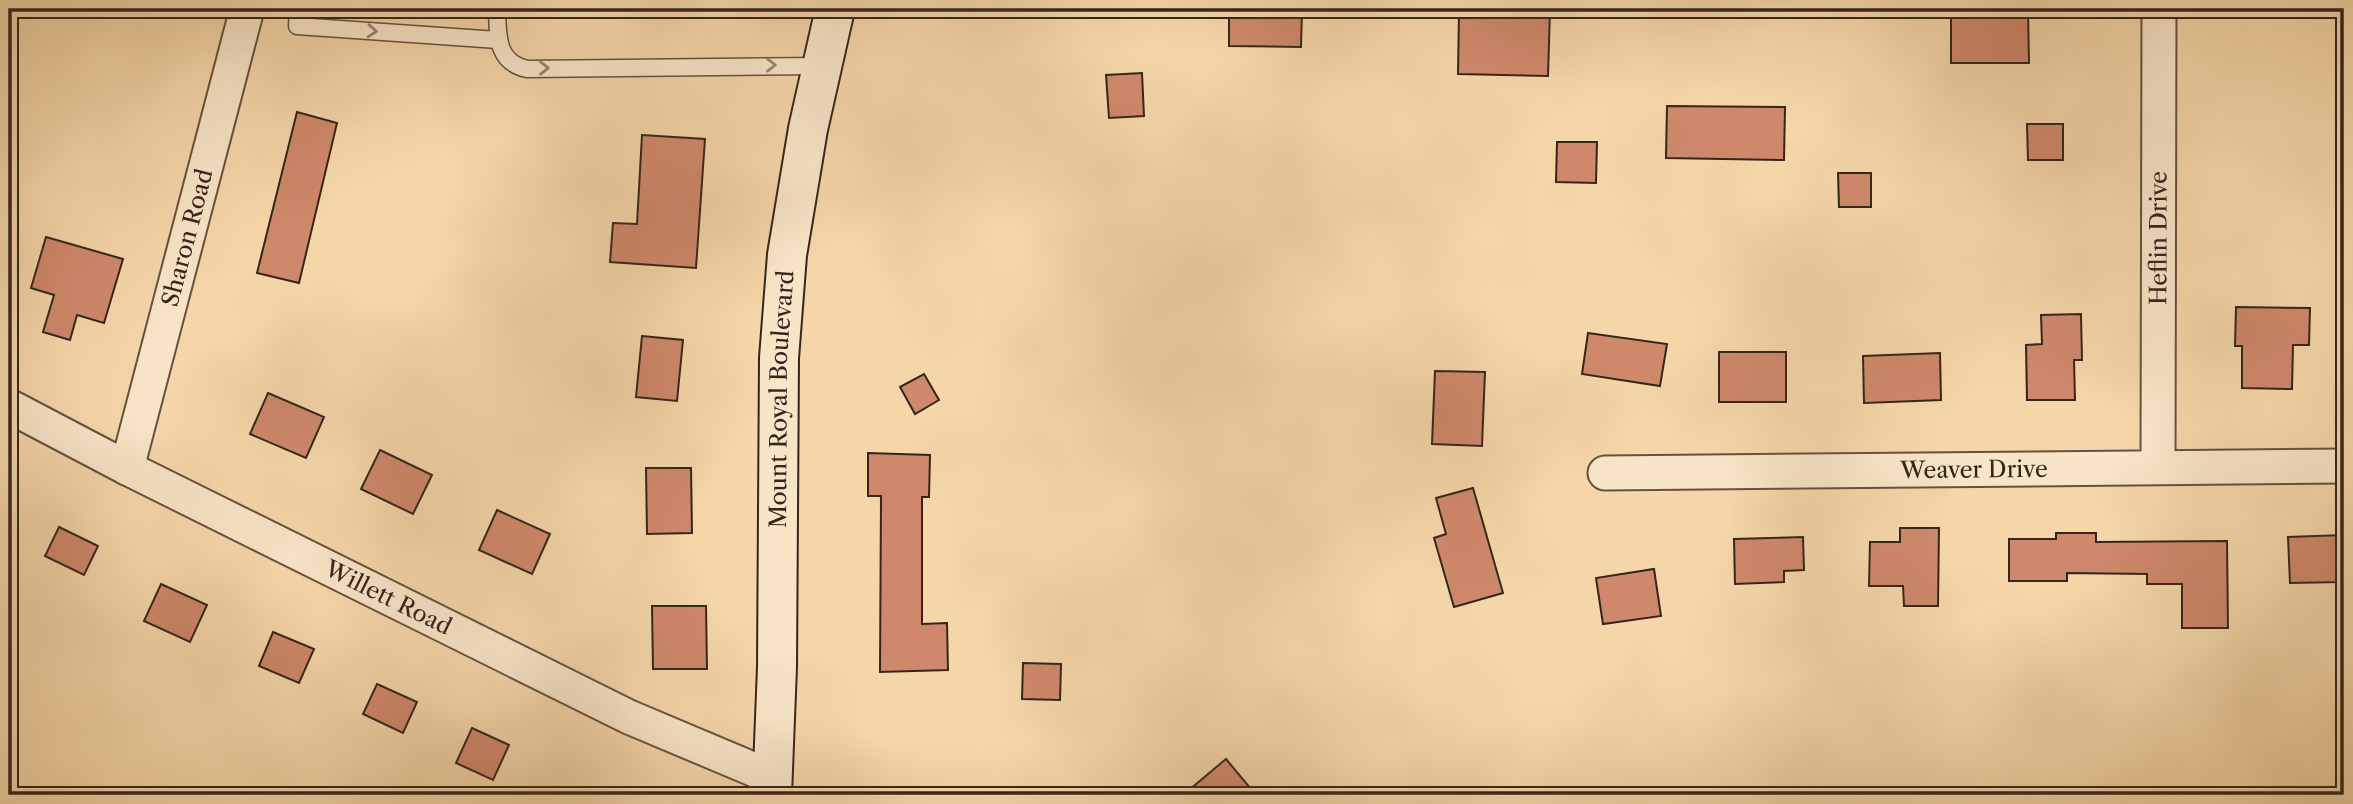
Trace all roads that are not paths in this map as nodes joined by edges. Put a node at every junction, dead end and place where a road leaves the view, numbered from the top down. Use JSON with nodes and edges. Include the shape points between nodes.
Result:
{"nodes":[{"id":1,"x":247,"y":9,"type":"edge"},
{"id":2,"x":298,"y":9,"type":"edge"},
{"id":3,"x":497,"y":9,"type":"edge"},
{"id":4,"x":835,"y":9,"type":"edge"},
{"id":5,"x":2159,"y":9,"type":"edge"},
{"id":6,"x":498,"y":40,"type":"junction"},
{"id":7,"x":821,"y":66,"type":"junction"},
{"id":8,"x":9,"y":406,"type":"edge"},
{"id":9,"x":2344,"y":466,"type":"edge"},
{"id":10,"x":2158,"y":467,"type":"junction"},
{"id":11,"x":127,"y":468,"type":"junction"},
{"id":12,"x":1605,"y":473,"type":"dead end"},
{"id":13,"x":773,"y":786,"type":"edge"}],
"edges":[{"from":1,"to":11,"type":"street","name":"Sharon Road"},
{"from":2,"to":6,"type":"lane","one_way":true,"via":[[297,26]]},
{"from":3,"to":6,"type":"lane"},
{"from":4,"to":7,"type":"main road","name":"Mount Royal Boulevard"},
{"from":5,"to":10,"type":"street","name":"Heflin Drive"},
{"from":6,"to":7,"type":"lane","one_way":true,"via":[[503,55],[514,66],[527,69]]},
{"from":7,"to":13,"type":"main road","name":"Mount Royal Boulevard","via":[[787,256],[779,358]]},
{"from":8,"to":11,"type":"street","name":"Willett Road"},
{"from":9,"to":10,"type":"street","name":"Weaver Drive"},
{"from":10,"to":12,"type":"street","name":"Weaver Drive"},
{"from":11,"to":13,"type":"street","name":"Willett Road"}]}
